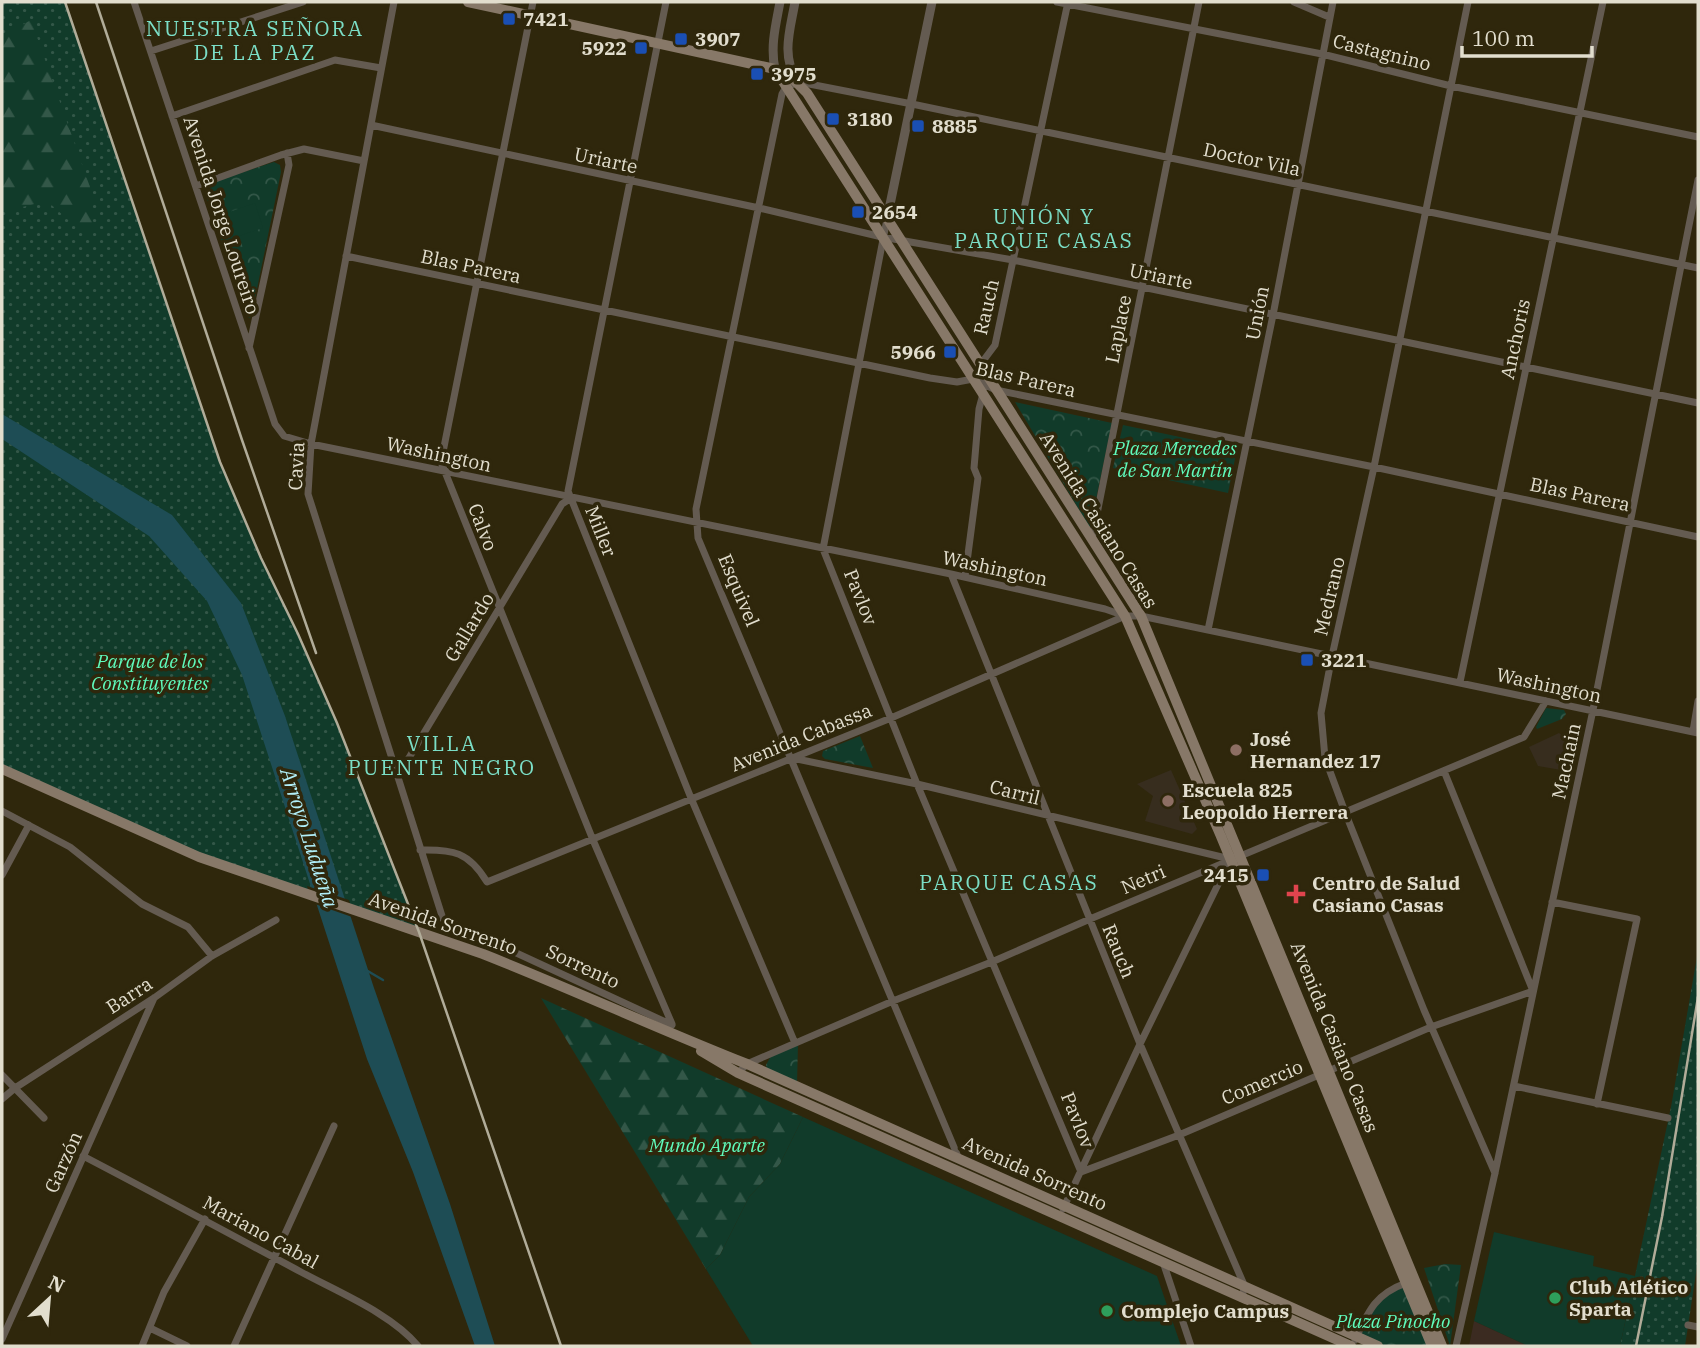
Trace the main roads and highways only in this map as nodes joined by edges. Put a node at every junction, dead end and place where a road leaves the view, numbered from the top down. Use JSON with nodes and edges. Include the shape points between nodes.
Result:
{"nodes":[{"id":1,"x":468,"y":2,"type":"edge"},
{"id":2,"x":775,"y":69,"type":"junction"},
{"id":3,"x":2,"y":769,"type":"edge"},
{"id":4,"x":1236,"y":857,"type":"junction"},
{"id":5,"x":676,"y":1037,"type":"junction"},
{"id":6,"x":1324,"y":1072,"type":"junction"},
{"id":7,"x":1354,"y":1343,"type":"edge"},
{"id":8,"x":1378,"y":1346,"type":"edge"},
{"id":9,"x":1432,"y":1346,"type":"edge"},
{"id":10,"x":1442,"y":1346,"type":"edge"}],
"edges":[{"from":1,"to":2,"type":"main road","name":"Avenida Casiano Casas"},
{"from":2,"to":4,"type":"main road","name":"Avenida Casiano Casas","via":[[1125,616]]},
{"from":2,"to":4,"type":"main road","name":"Avenida Casiano Casas","via":[[799,82],[816,107],[1141,616]]},
{"from":3,"to":5,"type":"main road","name":"Avenida Sorrento","via":[[199,857],[523,970]]},
{"from":4,"to":6,"type":"main road","name":"Avenida Casiano Casas"},
{"from":5,"to":7,"type":"main road","name":"Avenida Sorrento","via":[[747,1064],[1245,1287]]},
{"from":5,"to":7,"type":"main road","name":"Avenida Sorrento","via":[[738,1073],[1241,1298]]},
{"from":6,"to":9,"type":"main road","name":"Avenida Casiano Casas"},
{"from":6,"to":10,"type":"main road","name":"Avenida Casiano Casas"},
{"from":7,"to":8,"type":"main road","name":"Avenida Sorrento"}]}
